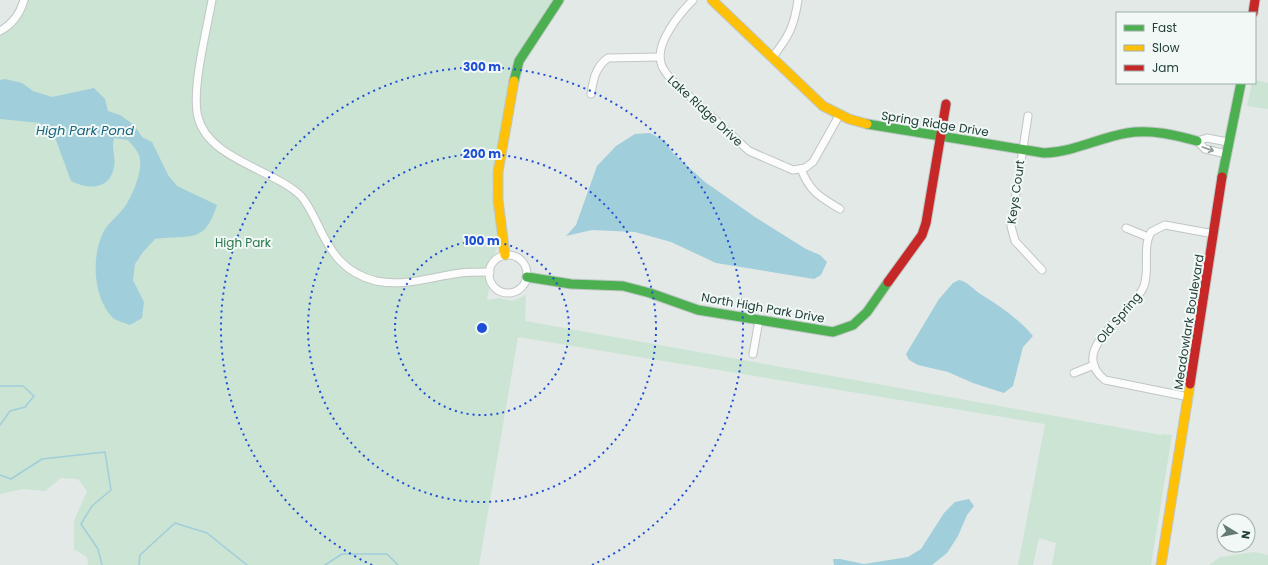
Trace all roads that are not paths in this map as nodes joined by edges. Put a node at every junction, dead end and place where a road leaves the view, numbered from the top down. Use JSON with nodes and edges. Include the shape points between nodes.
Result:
{"nodes":[{"id":1,"x":24,"y":0,"type":"edge"},
{"id":2,"x":212,"y":0,"type":"edge"},
{"id":3,"x":559,"y":0,"type":"edge"},
{"id":4,"x":693,"y":0,"type":"edge"},
{"id":5,"x":712,"y":0,"type":"edge"},
{"id":6,"x":798,"y":0,"type":"edge"},
{"id":7,"x":1255,"y":0,"type":"edge"},
{"id":8,"x":1253,"y":12,"type":"edge"},
{"id":9,"x":0,"y":31,"type":"edge"},
{"id":10,"x":660,"y":57,"type":"junction"},
{"id":11,"x":772,"y":58,"type":"junction"},
{"id":12,"x":1241,"y":84,"type":"edge"},
{"id":13,"x":591,"y":94,"type":"dead end"},
{"id":14,"x":946,"y":104,"type":"dead end"},
{"id":15,"x":840,"y":114,"type":"junction"},
{"id":16,"x":1028,"y":116,"type":"dead end"},
{"id":17,"x":940,"y":137,"type":"junction"},
{"id":18,"x":1197,"y":141,"type":"junction"},
{"id":19,"x":1228,"y":142,"type":"junction"},
{"id":20,"x":1022,"y":150,"type":"junction"},
{"id":21,"x":1226,"y":154,"type":"junction"},
{"id":22,"x":801,"y":169,"type":"junction"},
{"id":23,"x":840,"y":209,"type":"dead end"},
{"id":24,"x":1126,"y":228,"type":"dead end"},
{"id":25,"x":1214,"y":234,"type":"junction"},
{"id":26,"x":1148,"y":237,"type":"junction"},
{"id":27,"x":505,"y":254,"type":"junction"},
{"id":28,"x":1042,"y":270,"type":"dead end"},
{"id":29,"x":490,"y":272,"type":"junction"},
{"id":30,"x":528,"y":277,"type":"junction"},
{"id":31,"x":759,"y":320,"type":"junction"},
{"id":32,"x":753,"y":354,"type":"dead end"},
{"id":33,"x":1094,"y":365,"type":"junction"},
{"id":34,"x":1074,"y":372,"type":"dead end"},
{"id":35,"x":1189,"y":397,"type":"junction"},
{"id":36,"x":1161,"y":565,"type":"edge"}],
"edges":[{"from":1,"to":9,"type":"street","via":[[12,23]]},
{"from":2,"to":29,"type":"street","via":[[196,95],[198,118],[210,137],[225,151],[301,196],[332,253],[349,269],[361,275],[387,282],[408,283],[460,273]]},
{"from":3,"to":27,"type":"street","via":[[519,61],[513,83],[498,172],[498,200]]},
{"from":4,"to":10,"type":"street","via":[[675,19]]},
{"from":5,"to":11,"type":"street","name":"Spring Ridge Drive"},
{"from":6,"to":11,"type":"street","via":[[794,24]]},
{"from":7,"to":8,"type":"street"},
{"from":10,"to":13,"type":"street","via":[[608,58],[594,77]]},
{"from":10,"to":22,"type":"street","name":"Lake Ridge Drive","via":[[662,66],[671,79],[749,151],[786,168]]},
{"from":11,"to":15,"type":"street","name":"Spring Ridge Drive","via":[[824,106]]},
{"from":12,"to":19,"type":"street","name":"Meadowlark Boulevard"},
{"from":14,"to":17,"type":"street"},
{"from":15,"to":17,"type":"street","name":"Spring Ridge Drive","via":[[873,126]]},
{"from":15,"to":22,"type":"street","via":[[816,159]]},
{"from":16,"to":20,"type":"street","name":"Keys Court"},
{"from":17,"to":20,"type":"street","name":"Spring Ridge Drive"},
{"from":17,"to":31,"type":"street","name":"North High Park Drive","via":[[922,236],[873,304],[853,325],[833,332]]},
{"from":18,"to":19,"type":"street","name":"Spring Ridge Drive","via":[[1207,138]]},
{"from":18,"to":20,"type":"street","name":"Spring Ridge Drive","via":[[1166,134],[1140,132],[1121,135],[1069,151],[1044,153]]},
{"from":18,"to":21,"type":"street","name":"Spring Ridge Drive","one_way":true,"via":[[1205,149]]},
{"from":19,"to":21,"type":"street","name":"Meadowlark Boulevard"},
{"from":20,"to":28,"type":"street","name":"Keys Court","via":[[1011,226],[1015,241]]},
{"from":21,"to":25,"type":"street","name":"Meadowlark Boulevard"},
{"from":22,"to":23,"type":"street","via":[[806,183],[814,192]]},
{"from":24,"to":26,"type":"street"},
{"from":25,"to":26,"type":"street","via":[[1165,225],[1154,230]]},
{"from":25,"to":35,"type":"street","name":"Meadowlark Boulevard"},
{"from":26,"to":33,"type":"street","name":"Old Spring","via":[[1147,273],[1143,288],[1132,305],[1096,343],[1093,353]]},
{"from":27,"to":29,"type":"street","via":[[494,261]]},
{"from":27,"to":30,"type":"street","via":[[522,260]]},
{"from":29,"to":30,"type":"street","via":[[492,282],[502,292],[517,291]]},
{"from":30,"to":31,"type":"street","name":"North High Park Drive","via":[[571,284],[623,286],[698,310]]},
{"from":31,"to":32,"type":"street"},
{"from":33,"to":34,"type":"street"},
{"from":33,"to":35,"type":"street","via":[[1101,376],[1112,383]]},
{"from":35,"to":36,"type":"street","name":"Meadowlark Boulevard"}]}
